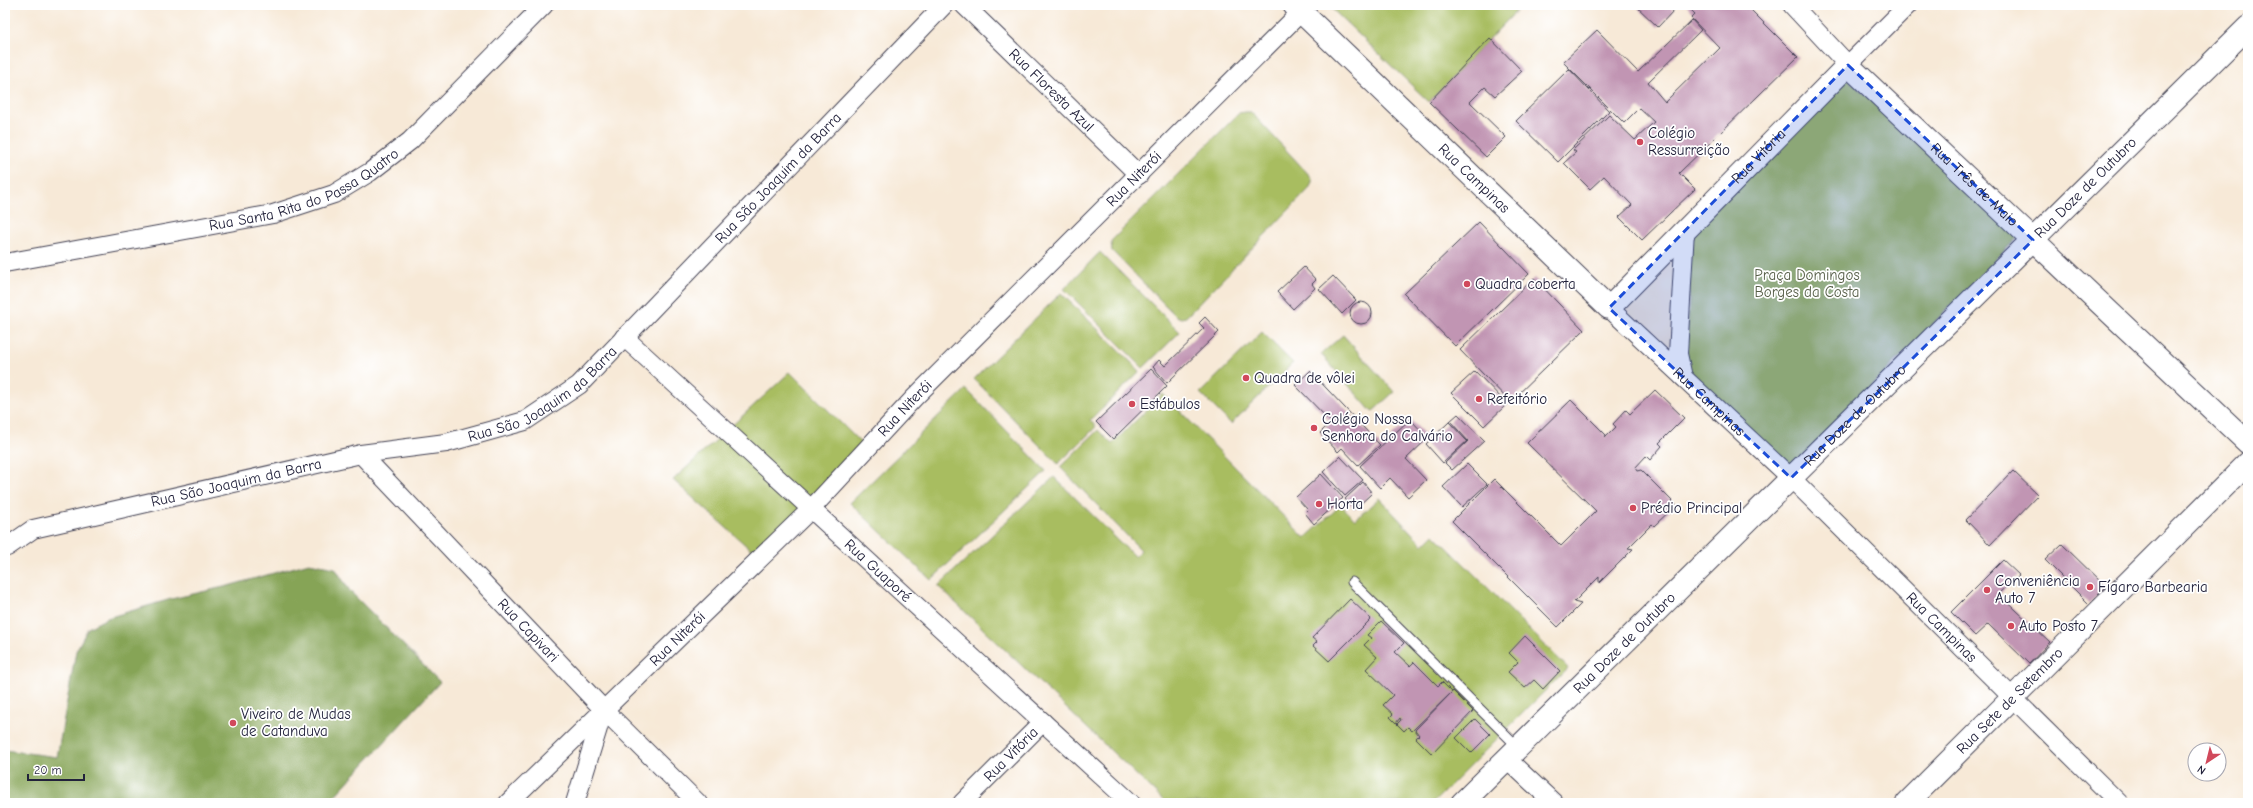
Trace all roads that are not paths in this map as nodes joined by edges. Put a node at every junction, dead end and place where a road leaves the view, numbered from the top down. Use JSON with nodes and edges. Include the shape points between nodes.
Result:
{"nodes":[{"id":1,"x":544,"y":5,"type":"edge"},
{"id":2,"x":944,"y":5,"type":"edge"},
{"id":3,"x":964,"y":5,"type":"edge"},
{"id":4,"x":1792,"y":5,"type":"edge"},
{"id":5,"x":1908,"y":5,"type":"edge"},
{"id":6,"x":1297,"y":9,"type":"edge"},
{"id":7,"x":2248,"y":27,"type":"edge"},
{"id":8,"x":1848,"y":65,"type":"junction"},
{"id":9,"x":1139,"y":175,"type":"junction"},
{"id":10,"x":1685,"y":230,"type":"junction"},
{"id":11,"x":2033,"y":240,"type":"junction"},
{"id":12,"x":5,"y":263,"type":"edge"},
{"id":13,"x":1608,"y":308,"type":"junction"},
{"id":14,"x":624,"y":338,"type":"junction"},
{"id":15,"x":1683,"y":377,"type":"junction"},
{"id":16,"x":2248,"y":443,"type":"edge"},
{"id":17,"x":361,"y":454,"type":"junction"},
{"id":18,"x":2248,"y":463,"type":"edge"},
{"id":19,"x":1791,"y":478,"type":"junction"},
{"id":20,"x":811,"y":509,"type":"junction"},
{"id":21,"x":6,"y":547,"type":"edge"},
{"id":22,"x":1352,"y":582,"type":"dead end"},
{"id":23,"x":2014,"y":698,"type":"junction"},
{"id":24,"x":604,"y":710,"type":"junction"},
{"id":25,"x":1043,"y":722,"type":"junction"},
{"id":26,"x":1512,"y":753,"type":"junction"},
{"id":27,"x":508,"y":803,"type":"edge"},
{"id":28,"x":575,"y":803,"type":"edge"},
{"id":29,"x":698,"y":803,"type":"edge"},
{"id":30,"x":962,"y":803,"type":"edge"},
{"id":31,"x":1131,"y":803,"type":"edge"},
{"id":32,"x":1462,"y":803,"type":"edge"},
{"id":33,"x":1554,"y":803,"type":"edge"},
{"id":34,"x":1907,"y":803,"type":"edge"},
{"id":35,"x":2119,"y":803,"type":"edge"}],
"edges":[{"from":1,"to":12,"type":"street","name":"Rua Santa Rita do Passa Quatro","via":[[410,141],[370,172],[334,194],[274,214]]},
{"from":2,"to":14,"type":"street","name":"Rua São Joaquim da Barra"},
{"from":3,"to":9,"type":"street","name":"Rua Floresta Azul"},
{"from":4,"to":8,"type":"street","name":"Rua Três de Maio"},
{"from":5,"to":8,"type":"street","name":"Rua Vitória"},
{"from":6,"to":9,"type":"street","name":"Rua Niterói"},
{"from":6,"to":13,"type":"main road","name":"Rua Campinas"},
{"from":7,"to":11,"type":"main road","name":"Rua Doze de Outubro"},
{"from":8,"to":10,"type":"main road","name":"Rua Vitória"},
{"from":8,"to":11,"type":"main road","name":"Rua Três de Maio"},
{"from":9,"to":20,"type":"street","name":"Rua Niterói","via":[[914,398]]},
{"from":10,"to":13,"type":"main road","name":"Rua Vitória"},
{"from":10,"to":15,"type":"street","via":[[1678,354]]},
{"from":11,"to":16,"type":"main road","name":"Rua Três de Maio"},
{"from":11,"to":19,"type":"main road","name":"Rua Doze de Outubro"},
{"from":13,"to":15,"type":"street","name":"Rua Campinas"},
{"from":14,"to":17,"type":"street","name":"Rua São Joaquim da Barra","via":[[579,385],[525,421],[446,443]]},
{"from":14,"to":20,"type":"street","name":"Rua Guaporé"},
{"from":15,"to":19,"type":"street","name":"Rua Campinas"},
{"from":17,"to":21,"type":"street","name":"Rua São Joaquim da Barra","via":[[33,528]]},
{"from":17,"to":24,"type":"street","name":"Rua Capivari"},
{"from":18,"to":23,"type":"main road","name":"Rua Sete de Setembro"},
{"from":19,"to":23,"type":"street","name":"Rua Campinas"},
{"from":19,"to":26,"type":"main road","name":"Rua Doze de Outubro"},
{"from":20,"to":24,"type":"street","name":"Rua Niterói"},
{"from":20,"to":25,"type":"street","name":"Rua Guaporé"},
{"from":22,"to":26,"type":"lane"},
{"from":23,"to":34,"type":"main road","name":"Rua Sete de Setembro"},
{"from":23,"to":35,"type":"street","name":"Rua Campinas"},
{"from":24,"to":27,"type":"street","name":"Rua Niterói"},
{"from":24,"to":28,"type":"street"},
{"from":24,"to":29,"type":"street","name":"Rua Capivari"},
{"from":25,"to":30,"type":"street","name":"Rua Vitória"},
{"from":25,"to":31,"type":"street","name":"Rua Guaporé"},
{"from":26,"to":32,"type":"main road","name":"Rua Doze de Outubro"},
{"from":26,"to":33,"type":"street"}]}
